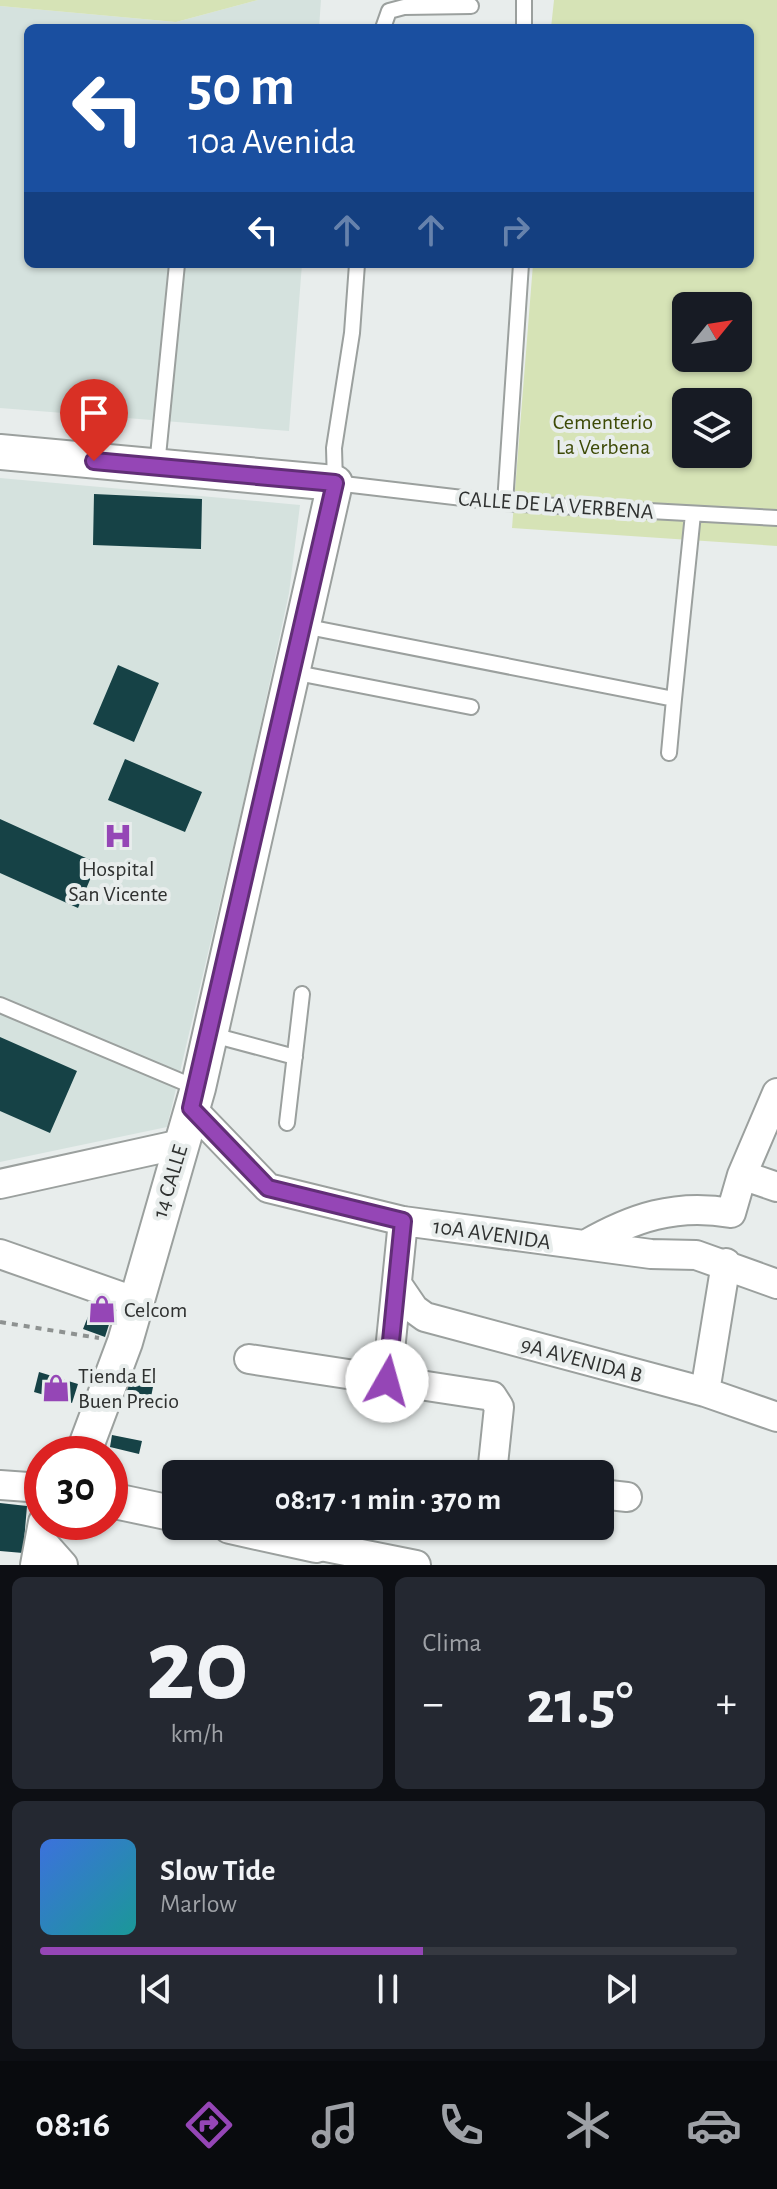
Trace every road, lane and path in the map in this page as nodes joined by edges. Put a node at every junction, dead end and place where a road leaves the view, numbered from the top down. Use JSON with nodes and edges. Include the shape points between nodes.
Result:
{"nodes":[{"id":1,"x":524,"y":0,"type":"edge"},
{"id":2,"x":471,"y":6,"type":"dead end"},
{"id":3,"x":384,"y":24,"type":"edge"},
{"id":4,"x":524,"y":24,"type":"edge"},
{"id":5,"x":177,"y":268,"type":"edge"},
{"id":6,"x":357,"y":268,"type":"edge"},
{"id":7,"x":521,"y":268,"type":"edge"},
{"id":8,"x":0,"y":452,"type":"edge"},
{"id":9,"x":157,"y":466,"type":"junction"},
{"id":10,"x":335,"y":483,"type":"junction"},
{"id":11,"x":505,"y":503,"type":"junction"},
{"id":12,"x":693,"y":514,"type":"junction"},
{"id":13,"x":777,"y":518,"type":"edge"},
{"id":14,"x":302,"y":626,"type":"junction"},
{"id":15,"x":292,"y":672,"type":"junction"},
{"id":16,"x":674,"y":699,"type":"junction"},
{"id":17,"x":471,"y":707,"type":"dead end"},
{"id":18,"x":669,"y":753,"type":"dead end"},
{"id":19,"x":302,"y":994,"type":"dead end"},
{"id":20,"x":0,"y":1005,"type":"edge"},
{"id":21,"x":208,"y":1034,"type":"junction"},
{"id":22,"x":295,"y":1057,"type":"junction"},
{"id":23,"x":777,"y":1093,"type":"edge"},
{"id":24,"x":194,"y":1098,"type":"junction"},
{"id":25,"x":287,"y":1123,"type":"dead end"},
{"id":26,"x":181,"y":1144,"type":"junction"},
{"id":27,"x":742,"y":1175,"type":"junction"},
{"id":28,"x":0,"y":1184,"type":"edge"},
{"id":29,"x":777,"y":1187,"type":"edge"},
{"id":30,"x":403,"y":1221,"type":"junction"},
{"id":31,"x":585,"y":1245,"type":"junction"},
{"id":32,"x":0,"y":1254,"type":"edge"},
{"id":33,"x":726,"y":1263,"type":"junction"},
{"id":34,"x":777,"y":1284,"type":"edge"},
{"id":35,"x":399,"y":1287,"type":"junction"},
{"id":36,"x":134,"y":1301,"type":"junction"},
{"id":37,"x":0,"y":1322,"type":"edge"},
{"id":38,"x":125,"y":1342,"type":"junction"},
{"id":39,"x":249,"y":1359,"type":"dead end"},
{"id":40,"x":387,"y":1381,"type":"junction"},
{"id":41,"x":705,"y":1392,"type":"junction"},
{"id":42,"x":777,"y":1417,"type":"edge"},
{"id":43,"x":90,"y":1436,"type":"edge"},
{"id":44,"x":493,"y":1460,"type":"edge"},
{"id":45,"x":0,"y":1485,"type":"edge"},
{"id":46,"x":24,"y":1487,"type":"edge"},
{"id":47,"x":128,"y":1504,"type":"edge"},
{"id":48,"x":162,"y":1511,"type":"edge"},
{"id":49,"x":277,"y":1540,"type":"edge"},
{"id":50,"x":39,"y":1542,"type":"edge"},
{"id":51,"x":327,"y":1555,"type":"edge"},
{"id":52,"x":63,"y":1565,"type":"edge"},
{"id":53,"x":416,"y":1565,"type":"edge"}],
"edges":[{"from":1,"to":4,"type":"lane"},
{"from":2,"to":3,"type":"lane","via":[[404,7],[389,11]]},
{"from":5,"to":9,"type":"lane"},
{"from":6,"to":10,"type":"lane","via":[[334,448]]},
{"from":7,"to":11,"type":"lane"},
{"from":8,"to":9,"type":"street"},
{"from":9,"to":10,"type":"street"},
{"from":10,"to":11,"type":"lane","name":"CALLE DE LA VERBENA"},
{"from":10,"to":14,"type":"street","name":"14 CALLE"},
{"from":11,"to":12,"type":"lane","name":"CALLE DE LA VERBENA"},
{"from":12,"to":13,"type":"lane","name":"CALLE DE LA VERBENA"},
{"from":12,"to":16,"type":"lane"},
{"from":14,"to":15,"type":"street","name":"14 CALLE"},
{"from":14,"to":16,"type":"lane"},
{"from":15,"to":17,"type":"lane"},
{"from":15,"to":21,"type":"street","name":"14 CALLE"},
{"from":16,"to":18,"type":"lane"},
{"from":19,"to":22,"type":"lane"},
{"from":20,"to":24,"type":"lane"},
{"from":21,"to":22,"type":"lane"},
{"from":21,"to":24,"type":"street","name":"14 CALLE"},
{"from":22,"to":25,"type":"lane"},
{"from":23,"to":27,"type":"street"},
{"from":24,"to":26,"type":"street","name":"14 CALLE"},
{"from":24,"to":30,"type":"street","name":"10A AVENIDA","via":[[268,1188]]},
{"from":26,"to":28,"type":"street"},
{"from":26,"to":36,"type":"street","name":"14 CALLE"},
{"from":27,"to":29,"type":"street"},
{"from":27,"to":31,"type":"street","via":[[731,1213],[653,1215],[626,1222]]},
{"from":30,"to":31,"type":"street","name":"10A AVENIDA"},
{"from":30,"to":35,"type":"street"},
{"from":31,"to":33,"type":"street","name":"10A AVENIDA","via":[[696,1255]]},
{"from":32,"to":36,"type":"street"},
{"from":33,"to":34,"type":"street","name":"10A AVENIDA"},
{"from":33,"to":41,"type":"street"},
{"from":35,"to":40,"type":"street"},
{"from":35,"to":41,"type":"street","name":"9A AVENIDA B","via":[[425,1317]]},
{"from":36,"to":38,"type":"street","name":"14 CALLE"},
{"from":37,"to":38,"type":"path"},
{"from":38,"to":43,"type":"street","name":"14 CALLE"},
{"from":39,"to":40,"type":"street"},
{"from":40,"to":44,"type":"street","via":[[496,1400]]},
{"from":41,"to":42,"type":"street","name":"9A AVENIDA B"},
{"from":45,"to":46,"type":"street"},
{"from":47,"to":48,"type":"street"},
{"from":49,"to":51,"type":"street"},
{"from":50,"to":52,"type":"street"},
{"from":51,"to":53,"type":"street"}]}
